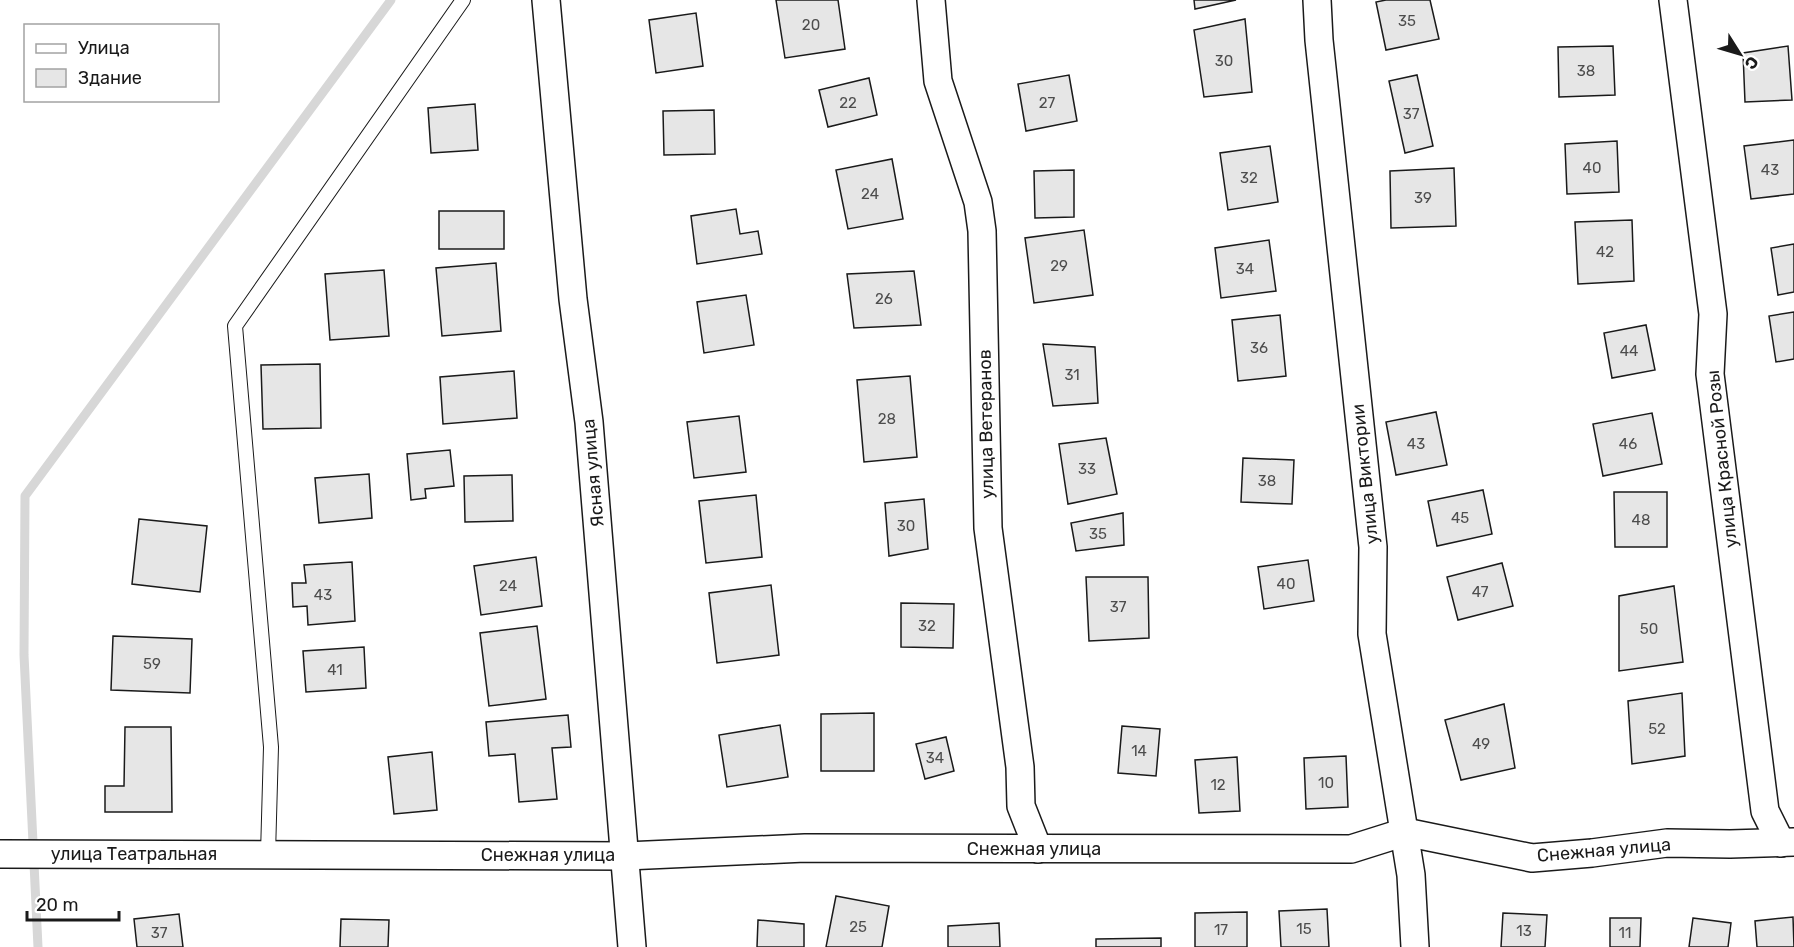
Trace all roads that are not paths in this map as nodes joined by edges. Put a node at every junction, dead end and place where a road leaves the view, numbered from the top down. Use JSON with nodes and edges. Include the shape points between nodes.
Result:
{"nodes":[{"id":1,"x":463,"y":0,"type":"edge"},
{"id":2,"x":546,"y":0,"type":"edge"},
{"id":3,"x":931,"y":0,"type":"edge"},
{"id":4,"x":1317,"y":0,"type":"edge"},
{"id":5,"x":1673,"y":0,"type":"edge"},
{"id":6,"x":1405,"y":832,"type":"junction"},
{"id":7,"x":1787,"y":843,"type":"edge"},
{"id":8,"x":1038,"y":849,"type":"junction"},
{"id":9,"x":22,"y":854,"type":"edge"},
{"id":10,"x":268,"y":854,"type":"junction"},
{"id":11,"x":626,"y":856,"type":"junction"},
{"id":12,"x":632,"y":947,"type":"edge"},
{"id":13,"x":1415,"y":947,"type":"edge"}],
"edges":[{"from":1,"to":10,"type":"lane","via":[[235,326],[271,747]]},
{"from":2,"to":11,"type":"street","name":"Ясная улица","via":[[573,300],[589,422]]},
{"from":3,"to":8,"type":"street","name":"улица Ветеранов","via":[[938,81],[978,202],[982,231],[988,528],[1020,767],[1021,806]]},
{"from":4,"to":6,"type":"street","name":"улица Виктории","via":[[1373,547],[1372,634]]},
{"from":5,"to":7,"type":"street","name":"улица Красной Розы","via":[[1713,314],[1710,374],[1765,812]]},
{"from":6,"to":7,"type":"street","name":"Снежная улица","via":[[1532,858],[1667,843]]},
{"from":6,"to":8,"type":"street","name":"Снежная улица","via":[[1351,849]]},
{"from":6,"to":13,"type":"street","name":"улица Виктории"},
{"from":8,"to":11,"type":"street","name":"Снежная улица","via":[[805,848]]},
{"from":9,"to":10,"type":"street","name":"улица Театральная"},
{"from":10,"to":11,"type":"street","name":"Снежная улица"},
{"from":11,"to":12,"type":"street","name":"Ясная улица"}]}
